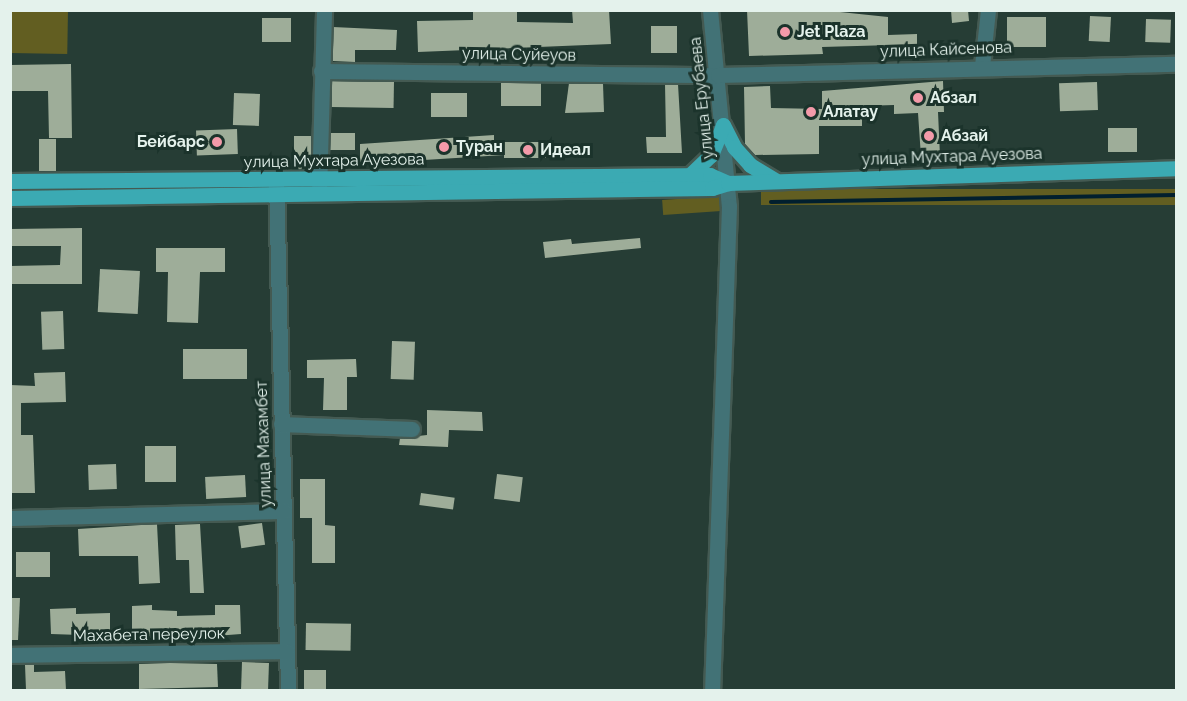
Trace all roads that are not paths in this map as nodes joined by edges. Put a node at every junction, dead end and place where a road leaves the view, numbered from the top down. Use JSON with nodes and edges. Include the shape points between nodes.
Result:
{"nodes":[{"id":1,"x":324,"y":10,"type":"edge"},
{"id":2,"x":711,"y":10,"type":"edge"},
{"id":3,"x":988,"y":10,"type":"edge"},
{"id":4,"x":1176,"y":64,"type":"edge"},
{"id":5,"x":982,"y":66,"type":"junction"},
{"id":6,"x":321,"y":71,"type":"junction"},
{"id":7,"x":718,"y":75,"type":"junction"},
{"id":8,"x":723,"y":125,"type":"junction"},
{"id":9,"x":1176,"y":168,"type":"edge"},
{"id":10,"x":690,"y":175,"type":"junction"},
{"id":11,"x":319,"y":178,"type":"junction"},
{"id":12,"x":276,"y":180,"type":"junction"},
{"id":13,"x":10,"y":181,"type":"edge"},
{"id":14,"x":778,"y":182,"type":"junction"},
{"id":15,"x":728,"y":183,"type":"junction"},
{"id":16,"x":319,"y":195,"type":"junction"},
{"id":17,"x":276,"y":196,"type":"junction"},
{"id":18,"x":10,"y":198,"type":"edge"},
{"id":19,"x":282,"y":424,"type":"junction"},
{"id":20,"x":412,"y":429,"type":"dead end"},
{"id":21,"x":284,"y":511,"type":"junction"},
{"id":22,"x":10,"y":518,"type":"edge"},
{"id":23,"x":287,"y":651,"type":"junction"},
{"id":24,"x":10,"y":655,"type":"edge"},
{"id":25,"x":288,"y":690,"type":"edge"},
{"id":26,"x":712,"y":690,"type":"edge"}],
"edges":[{"from":1,"to":6,"type":"street"},
{"from":2,"to":7,"type":"street","name":"улица Ерубаева"},
{"from":3,"to":5,"type":"street"},
{"from":4,"to":5,"type":"street","name":"улица Кайсенова"},
{"from":5,"to":7,"type":"street","name":"улица Кайсенова"},
{"from":6,"to":7,"type":"street","name":"улица Суйеуов"},
{"from":6,"to":11,"type":"street"},
{"from":7,"to":8,"type":"street","name":"улица Ерубаева"},
{"from":8,"to":10,"type":"main road","via":[[711,155]]},
{"from":8,"to":14,"type":"main road","via":[[734,147],[750,165]]},
{"from":8,"to":15,"type":"street","name":"улица Ерубаева"},
{"from":9,"to":14,"type":"main road","name":"улица Мухтара Ауезова"},
{"from":10,"to":11,"type":"main road","name":"улица Мухтара Ауезова"},
{"from":10,"to":15,"type":"main road","name":"улица Мухтара Ауезова","via":[[710,175]]},
{"from":11,"to":12,"type":"main road","name":"улица Мухтара Ауезова"},
{"from":11,"to":16,"type":"street"},
{"from":12,"to":13,"type":"main road","name":"улица Мухтара Ауезова"},
{"from":12,"to":17,"type":"street","name":"улица Махамбет"},
{"from":14,"to":15,"type":"main road","name":"улица Мухтара Ауезова"},
{"from":15,"to":16,"type":"main road","name":"улица Мухтара Ауезова","via":[[712,188]]},
{"from":15,"to":26,"type":"street","name":"улица Ерубаева"},
{"from":16,"to":17,"type":"main road","name":"улица Мухтара Ауезова"},
{"from":17,"to":18,"type":"main road","name":"улица Мухтара Ауезова"},
{"from":17,"to":19,"type":"street","name":"улица Махамбет"},
{"from":19,"to":20,"type":"street"},
{"from":19,"to":21,"type":"street","name":"улица Махамбет"},
{"from":21,"to":22,"type":"street"},
{"from":21,"to":23,"type":"street","name":"улица Махамбет"},
{"from":23,"to":24,"type":"street","name":"Махабета переулок"},
{"from":23,"to":25,"type":"street","name":"улица Махамбет"}]}
